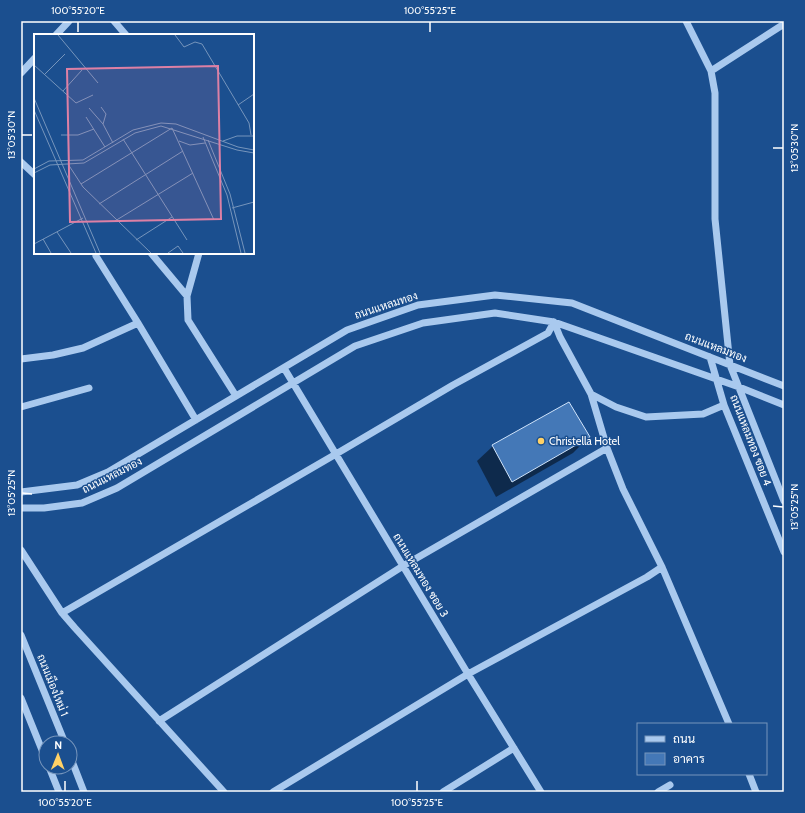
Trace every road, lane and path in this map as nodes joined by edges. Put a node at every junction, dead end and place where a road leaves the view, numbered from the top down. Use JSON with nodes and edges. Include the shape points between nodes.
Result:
{"nodes":[{"id":1,"x":69,"y":21,"type":"edge"},
{"id":2,"x":114,"y":21,"type":"edge"},
{"id":3,"x":686,"y":21,"type":"edge"},
{"id":4,"x":784,"y":24,"type":"edge"},
{"id":5,"x":57,"y":34,"type":"edge"},
{"id":6,"x":125,"y":34,"type":"edge"},
{"id":7,"x":34,"y":59,"type":"edge"},
{"id":8,"x":711,"y":71,"type":"junction"},
{"id":9,"x":21,"y":73,"type":"edge"},
{"id":10,"x":21,"y":162,"type":"edge"},
{"id":11,"x":34,"y":174,"type":"edge"},
{"id":12,"x":152,"y":254,"type":"edge"},
{"id":13,"x":199,"y":254,"type":"edge"},
{"id":14,"x":96,"y":256,"type":"dead end"},
{"id":15,"x":187,"y":296,"type":"junction"},
{"id":16,"x":554,"y":322,"type":"junction"},
{"id":17,"x":138,"y":323,"type":"junction"},
{"id":18,"x":710,"y":357,"type":"junction"},
{"id":19,"x":21,"y":359,"type":"edge"},
{"id":20,"x":730,"y":365,"type":"junction"},
{"id":21,"x":284,"y":368,"type":"junction"},
{"id":22,"x":717,"y":380,"type":"junction"},
{"id":23,"x":293,"y":383,"type":"junction"},
{"id":24,"x":784,"y":386,"type":"edge"},
{"id":25,"x":89,"y":388,"type":"dead end"},
{"id":26,"x":739,"y":388,"type":"junction"},
{"id":27,"x":591,"y":394,"type":"junction"},
{"id":28,"x":236,"y":396,"type":"junction"},
{"id":29,"x":724,"y":405,"type":"junction"},
{"id":30,"x":784,"y":405,"type":"edge"},
{"id":31,"x":21,"y":407,"type":"edge"},
{"id":32,"x":196,"y":420,"type":"junction"},
{"id":33,"x":607,"y":448,"type":"junction"},
{"id":34,"x":336,"y":454,"type":"junction"},
{"id":35,"x":21,"y":492,"type":"edge"},
{"id":36,"x":784,"y":501,"type":"edge"},
{"id":37,"x":21,"y":508,"type":"edge"},
{"id":38,"x":21,"y":550,"type":"edge"},
{"id":39,"x":784,"y":552,"type":"edge"},
{"id":40,"x":403,"y":566,"type":"junction"},
{"id":41,"x":662,"y":567,"type":"junction"},
{"id":42,"x":62,"y":613,"type":"junction"},
{"id":43,"x":21,"y":635,"type":"edge"},
{"id":44,"x":468,"y":674,"type":"junction"},
{"id":45,"x":21,"y":698,"type":"edge"},
{"id":46,"x":159,"y":722,"type":"junction"},
{"id":47,"x":729,"y":723,"type":"edge"},
{"id":48,"x":62,"y":735,"type":"edge"},
{"id":49,"x":38,"y":740,"type":"edge"},
{"id":50,"x":514,"y":748,"type":"junction"},
{"id":51,"x":52,"y":775,"type":"edge"},
{"id":52,"x":78,"y":775,"type":"edge"},
{"id":53,"x":749,"y":775,"type":"edge"},
{"id":54,"x":670,"y":785,"type":"dead end"},
{"id":55,"x":84,"y":790,"type":"edge"},
{"id":56,"x":59,"y":792,"type":"edge"},
{"id":57,"x":75,"y":792,"type":"edge"},
{"id":58,"x":224,"y":792,"type":"edge"},
{"id":59,"x":274,"y":792,"type":"edge"},
{"id":60,"x":443,"y":792,"type":"edge"},
{"id":61,"x":541,"y":792,"type":"edge"},
{"id":62,"x":658,"y":792,"type":"edge"},
{"id":63,"x":756,"y":792,"type":"edge"}],
"edges":[{"from":1,"to":5,"type":"street"},
{"from":2,"to":6,"type":"street"},
{"from":3,"to":8,"type":"street","name":"ถนนแหลมทอง ซอย 4"},
{"from":4,"to":8,"type":"street"},
{"from":7,"to":9,"type":"street"},
{"from":8,"to":20,"type":"street","name":"ถนนแหลมทอง ซอย 4","via":[[715,93],[715,219]]},
{"from":10,"to":11,"type":"street"},
{"from":12,"to":15,"type":"street"},
{"from":13,"to":15,"type":"street"},
{"from":14,"to":17,"type":"street"},
{"from":15,"to":28,"type":"street","via":[[188,320]]},
{"from":16,"to":22,"type":"street","name":"ถนนแหลมทอง"},
{"from":16,"to":23,"type":"street","name":"ถนนแหลมทอง","via":[[495,313],[423,322],[355,346]]},
{"from":16,"to":27,"type":"street"},
{"from":16,"to":34,"type":"street","via":[[548,333]]},
{"from":17,"to":19,"type":"street","via":[[83,348]]},
{"from":17,"to":32,"type":"street"},
{"from":18,"to":20,"type":"street","name":"ถนนแหลมทอง"},
{"from":18,"to":21,"type":"street","name":"ถนนแหลมทอง","via":[[572,303],[495,295],[418,305],[347,330]]},
{"from":18,"to":22,"type":"street","name":"ถนนแหลมทอง ซอย 4"},
{"from":20,"to":24,"type":"street","name":"ถนนแหลมทอง"},
{"from":20,"to":26,"type":"street","name":"ถนนแหลมทอง ซอย 4"},
{"from":21,"to":23,"type":"street","name":"ถนนแหลมทอง ซอย 3"},
{"from":21,"to":28,"type":"street","name":"ถนนแหลมทอง"},
{"from":22,"to":26,"type":"street","name":"ถนนแหลมทอง"},
{"from":22,"to":29,"type":"street","name":"ถนนแหลมทอง ซอย 4"},
{"from":23,"to":34,"type":"street","name":"ถนนแหลมทอง ซอย 3"},
{"from":23,"to":37,"type":"street","name":"ถนนแหลมทอง","via":[[117,488],[82,503]]},
{"from":25,"to":31,"type":"street"},
{"from":26,"to":30,"type":"street","name":"ถนนแหลมทอง"},
{"from":26,"to":36,"type":"street","name":"ถนนแหลมทอง ซอย 4"},
{"from":27,"to":29,"type":"street","via":[[616,407],[646,417],[703,414]]},
{"from":27,"to":33,"type":"street"},
{"from":28,"to":32,"type":"street","name":"ถนนแหลมทอง"},
{"from":29,"to":39,"type":"street","name":"ถนนแหลมทอง ซอย 4"},
{"from":32,"to":35,"type":"street","name":"ถนนแหลมทอง","via":[[108,472],[77,486]]},
{"from":33,"to":40,"type":"street"},
{"from":33,"to":41,"type":"street","via":[[623,489]]},
{"from":34,"to":40,"type":"street","name":"ถนนแหลมทอง ซอย 3"},
{"from":34,"to":42,"type":"street"},
{"from":38,"to":42,"type":"street"},
{"from":40,"to":44,"type":"street","name":"ถนนแหลมทอง ซอย 3"},
{"from":40,"to":46,"type":"street"},
{"from":41,"to":44,"type":"street"},
{"from":41,"to":47,"type":"street"},
{"from":42,"to":46,"type":"street"},
{"from":43,"to":48,"type":"street","name":"ถนนเมืองใหม่ 1"},
{"from":44,"to":50,"type":"street","name":"ถนนแหลมทอง ซอย 3"},
{"from":44,"to":59,"type":"street"},
{"from":45,"to":49,"type":"street"},
{"from":46,"to":58,"type":"street"},
{"from":50,"to":60,"type":"street"},
{"from":50,"to":61,"type":"street","name":"ถนนแหลมทอง ซอย 3"},
{"from":51,"to":56,"type":"street"},
{"from":52,"to":55,"type":"street"},
{"from":53,"to":63,"type":"street"},
{"from":54,"to":62,"type":"street"},
{"from":55,"to":57,"type":"street"}]}
